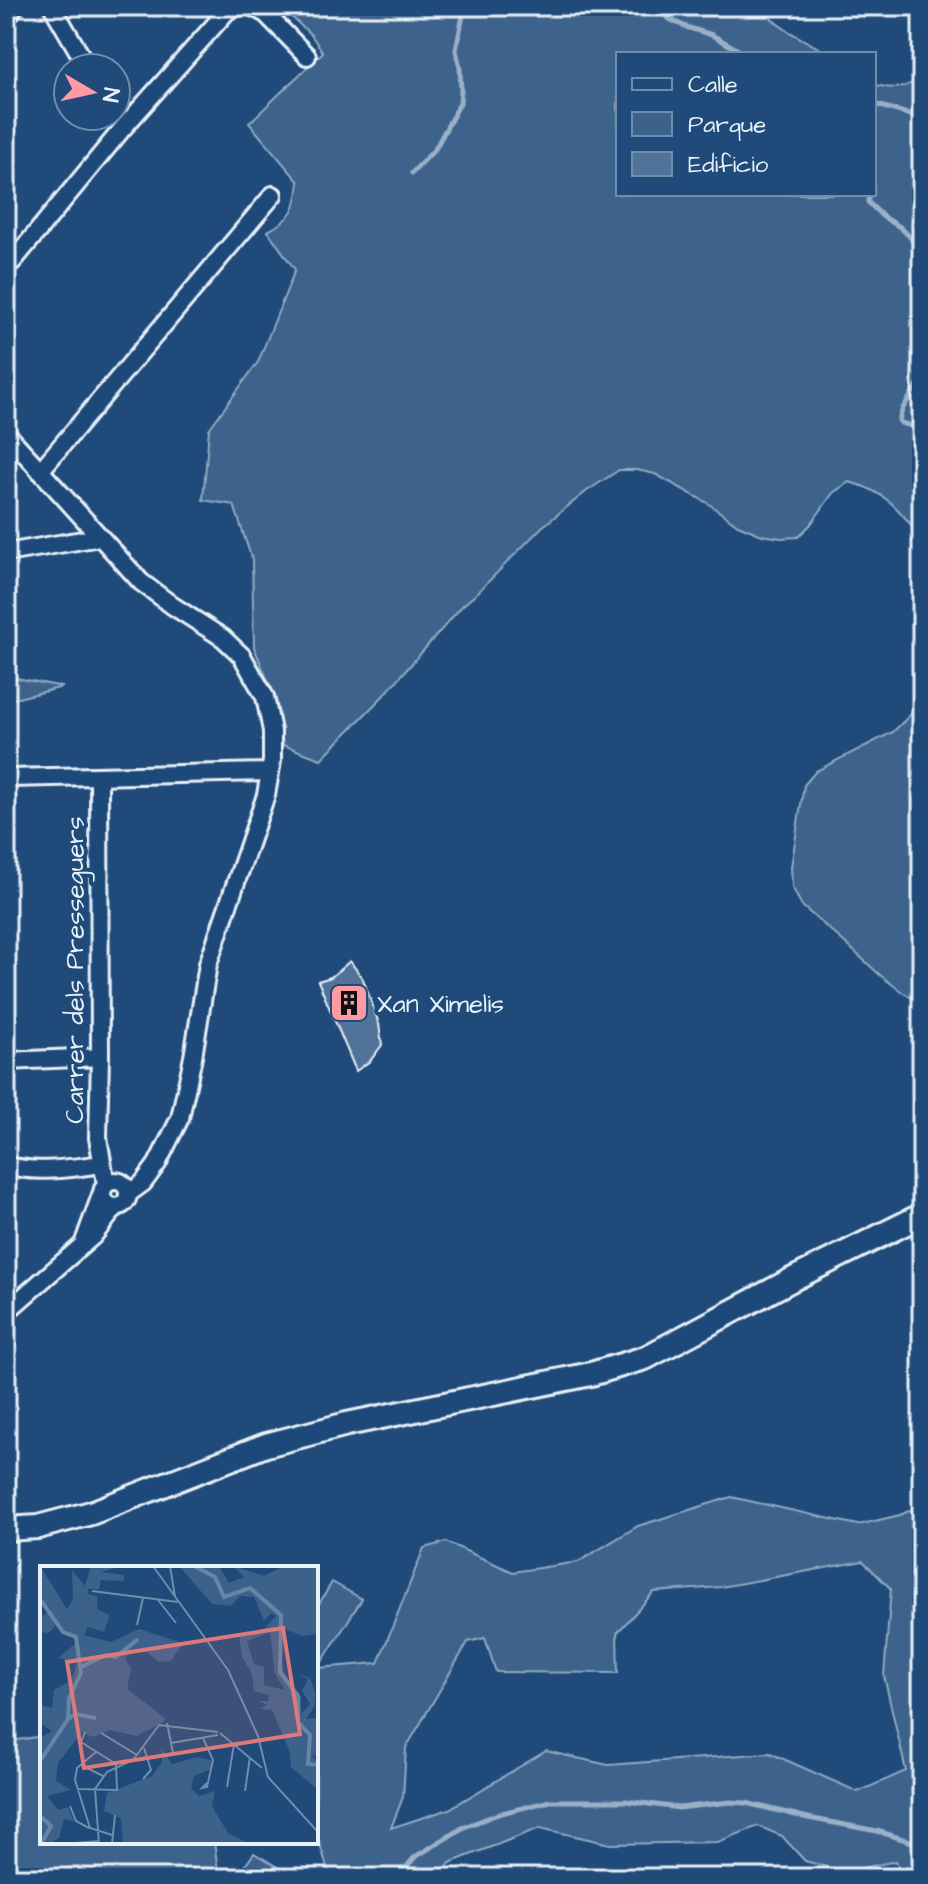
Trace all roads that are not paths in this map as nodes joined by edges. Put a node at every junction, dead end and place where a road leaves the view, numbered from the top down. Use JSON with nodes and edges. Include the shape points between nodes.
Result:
{"nodes":[{"id":1,"x":15,"y":6,"type":"edge"},
{"id":2,"x":52,"y":6,"type":"edge"},
{"id":3,"x":241,"y":6,"type":"edge"},
{"id":4,"x":251,"y":6,"type":"edge"},
{"id":5,"x":6,"y":19,"type":"edge"},
{"id":6,"x":79,"y":52,"type":"edge"},
{"id":7,"x":307,"y":56,"type":"dead end"},
{"id":8,"x":132,"y":109,"type":"edge"},
{"id":9,"x":111,"y":132,"type":"edge"},
{"id":10,"x":273,"y":195,"type":"dead end"},
{"id":11,"x":6,"y":266,"type":"edge"},
{"id":12,"x":6,"y":433,"type":"edge"},
{"id":13,"x":40,"y":471,"type":"junction"},
{"id":14,"x":100,"y":537,"type":"junction"},
{"id":15,"x":6,"y":553,"type":"edge"},
{"id":16,"x":270,"y":772,"type":"junction"},
{"id":17,"x":99,"y":776,"type":"junction"},
{"id":18,"x":9,"y":778,"type":"dead end"},
{"id":19,"x":100,"y":1057,"type":"junction"},
{"id":20,"x":6,"y":1061,"type":"edge"},
{"id":21,"x":102,"y":1164,"type":"junction"},
{"id":22,"x":6,"y":1165,"type":"edge"},
{"id":23,"x":114,"y":1187,"type":"junction"},
{"id":24,"x":922,"y":1215,"type":"edge"},
{"id":25,"x":84,"y":1242,"type":"junction"},
{"id":26,"x":6,"y":1312,"type":"edge"},
{"id":27,"x":6,"y":1529,"type":"edge"}],
"edges":[{"from":1,"to":5,"type":"street"},
{"from":2,"to":6,"type":"street"},
{"from":3,"to":8,"type":"street","via":[[228,10]]},
{"from":4,"to":7,"type":"street","via":[[266,14]]},
{"from":9,"to":11,"type":"street"},
{"from":10,"to":13,"type":"street"},
{"from":12,"to":13,"type":"street"},
{"from":13,"to":14,"type":"street"},
{"from":14,"to":15,"type":"street"},
{"from":14,"to":16,"type":"street","via":[[141,582],[242,656],[265,697],[272,731]]},
{"from":16,"to":17,"type":"street"},
{"from":16,"to":23,"type":"street","via":[[208,964],[180,1118],[152,1171]]},
{"from":17,"to":18,"type":"street"},
{"from":17,"to":19,"type":"street","name":"Carrer dels Presseguers"},
{"from":19,"to":20,"type":"street"},
{"from":19,"to":21,"type":"street","name":"Carrer dels Presseguers"},
{"from":21,"to":22,"type":"street"},
{"from":21,"to":23,"type":"street"},
{"from":23,"to":25,"type":"street"},
{"from":23,"to":25,"type":"street","via":[[105,1203],[116,1207]]},
{"from":24,"to":27,"type":"street","via":[[645,1358],[266,1445],[91,1513]]},
{"from":25,"to":26,"type":"street"}]}
